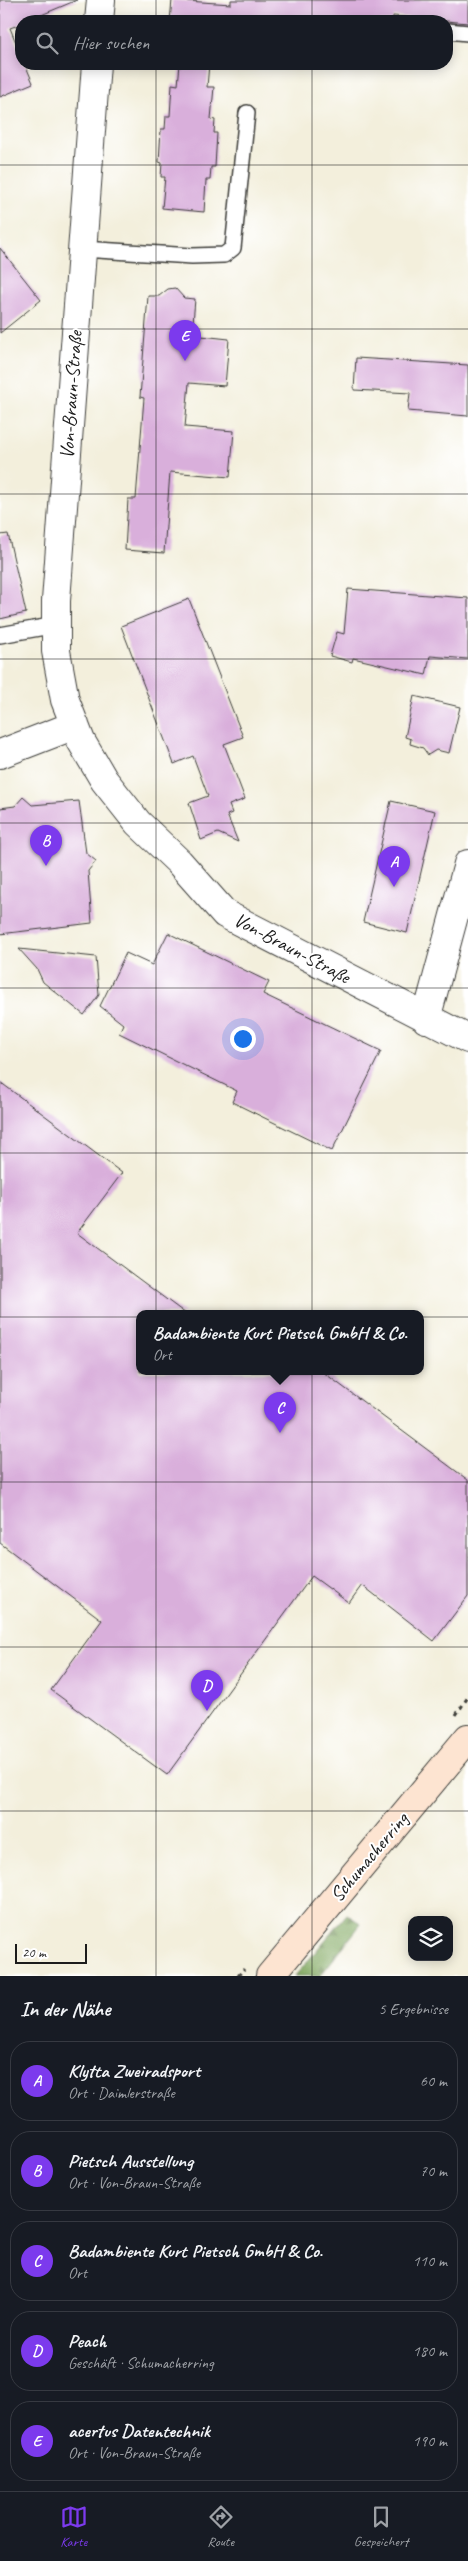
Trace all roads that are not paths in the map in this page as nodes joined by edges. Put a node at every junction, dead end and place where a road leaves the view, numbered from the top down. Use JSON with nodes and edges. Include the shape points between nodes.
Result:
{"nodes":[{"id":1,"x":101,"y":0,"type":"edge"},
{"id":2,"x":100,"y":15,"type":"edge"},
{"id":3,"x":453,"y":32,"type":"edge"},
{"id":4,"x":468,"y":33,"type":"edge"},
{"id":5,"x":96,"y":70,"type":"edge"},
{"id":6,"x":247,"y":113,"type":"dead end"},
{"id":7,"x":82,"y":249,"type":"junction"},
{"id":8,"x":56,"y":625,"type":"junction"},
{"id":9,"x":0,"y":635,"type":"edge"},
{"id":10,"x":75,"y":725,"type":"junction"},
{"id":11,"x":0,"y":754,"type":"edge"},
{"id":12,"x":468,"y":864,"type":"edge"},
{"id":13,"x":426,"y":1018,"type":"junction"},
{"id":14,"x":468,"y":1039,"type":"edge"},
{"id":15,"x":464,"y":1733,"type":"edge"},
{"id":16,"x":270,"y":1976,"type":"edge"}],
"edges":[{"from":1,"to":2,"type":"street"},
{"from":3,"to":4,"type":"lane"},
{"from":5,"to":7,"type":"street","name":"Von-Braun-Straße"},
{"from":6,"to":7,"type":"lane","via":[[233,248],[224,255],[192,256]]},
{"from":7,"to":8,"type":"street","name":"Von-Braun-Straße"},
{"from":8,"to":9,"type":"lane"},
{"from":8,"to":10,"type":"street","name":"Von-Braun-Straße","via":[[56,651],[65,700]]},
{"from":10,"to":11,"type":"street"},
{"from":10,"to":13,"type":"street","name":"Von-Braun-Straße","via":[[104,780],[138,823],[179,862],[225,914]]},
{"from":12,"to":13,"type":"street"},
{"from":13,"to":14,"type":"street","name":"Von-Braun-Straße"},
{"from":15,"to":16,"type":"main road","name":"Schumacherring"}]}
